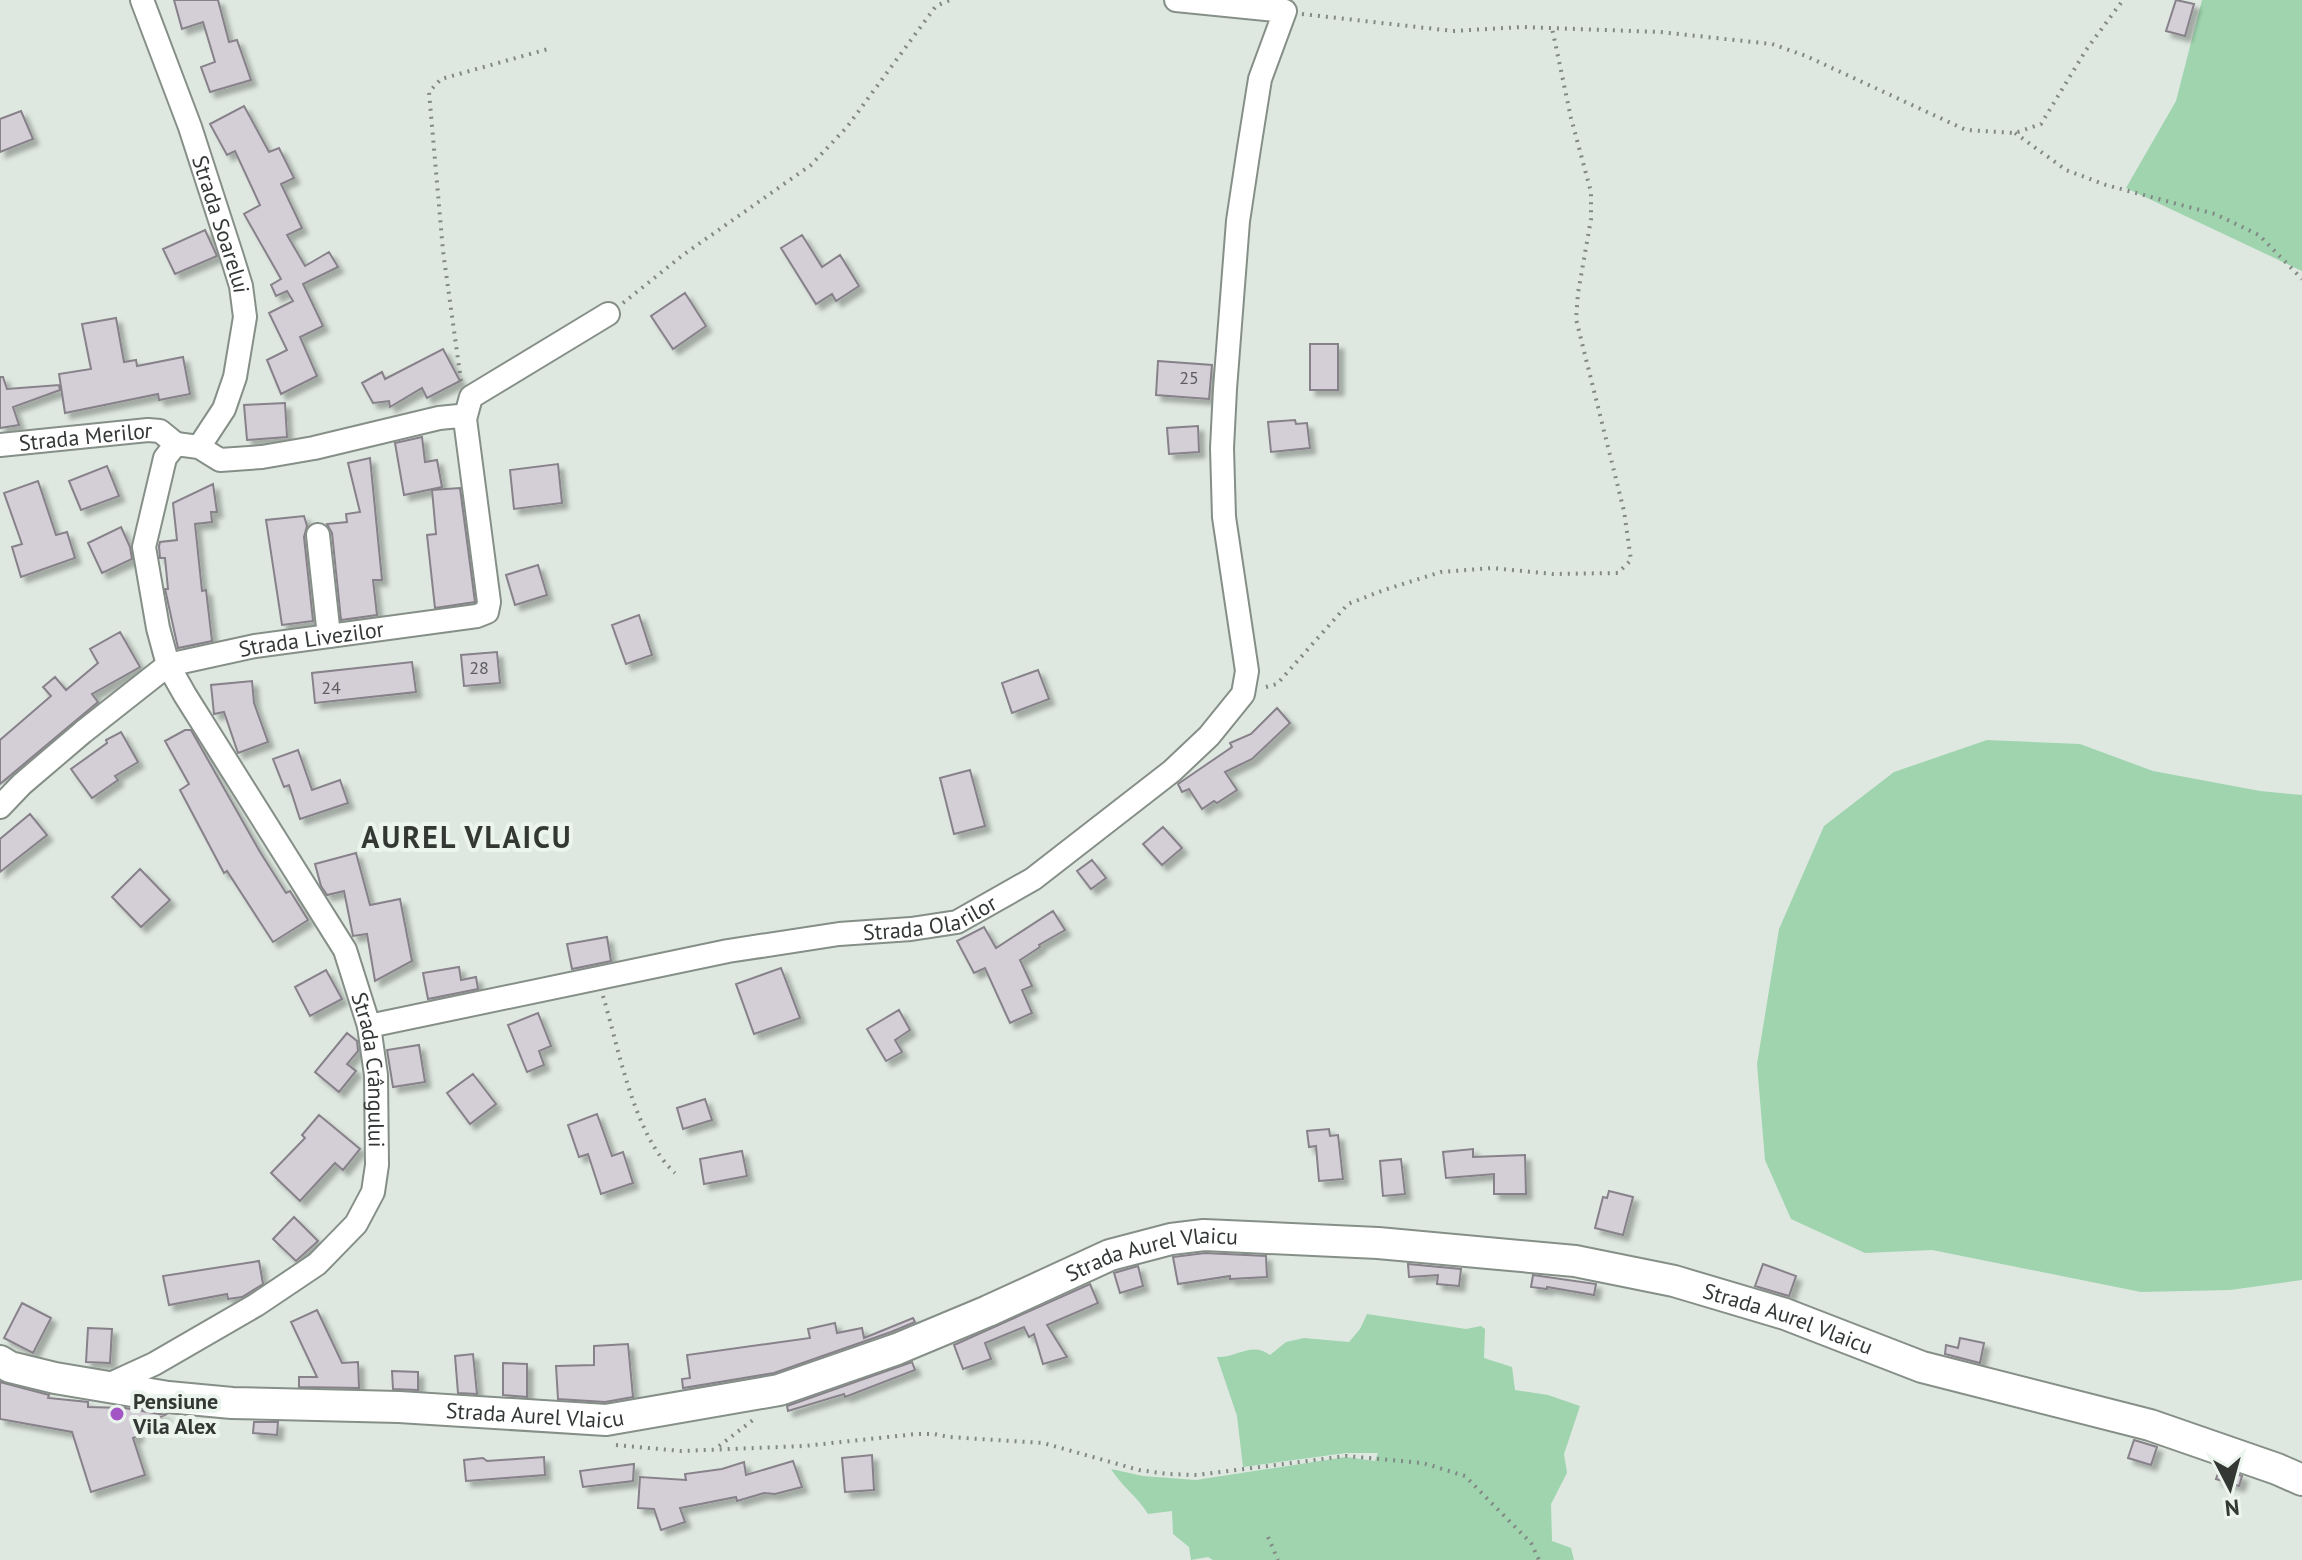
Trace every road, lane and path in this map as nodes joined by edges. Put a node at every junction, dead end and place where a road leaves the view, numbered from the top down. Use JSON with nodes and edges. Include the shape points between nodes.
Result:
{"nodes":[{"id":1,"x":142,"y":0,"type":"edge"},
{"id":2,"x":950,"y":0,"type":"edge"},
{"id":3,"x":1176,"y":0,"type":"edge"},
{"id":4,"x":2123,"y":0,"type":"edge"},
{"id":5,"x":1285,"y":11,"type":"junction"},
{"id":6,"x":1552,"y":28,"type":"junction"},
{"id":7,"x":548,"y":49,"type":"dead end"},
{"id":8,"x":2015,"y":133,"type":"junction"},
{"id":9,"x":2302,"y":279,"type":"edge"},
{"id":10,"x":608,"y":314,"type":"joint"},
{"id":11,"x":467,"y":422,"type":"junction"},
{"id":12,"x":0,"y":445,"type":"edge"},
{"id":13,"x":188,"y":445,"type":"junction"},
{"id":14,"x":318,"y":535,"type":"dead end"},
{"id":15,"x":329,"y":636,"type":"junction"},
{"id":16,"x":168,"y":665,"type":"junction"},
{"id":17,"x":1243,"y":694,"type":"junction"},
{"id":18,"x":0,"y":807,"type":"edge"},
{"id":19,"x":598,"y":979,"type":"junction"},
{"id":20,"x":369,"y":1026,"type":"junction"},
{"id":21,"x":675,"y":1173,"type":"dead end"},
{"id":22,"x":0,"y":1361,"type":"edge"},
{"id":23,"x":106,"y":1386,"type":"junction"},
{"id":24,"x":760,"y":1415,"type":"dead end"},
{"id":25,"x":613,"y":1445,"type":"dead end"},
{"id":26,"x":717,"y":1448,"type":"junction"},
{"id":27,"x":2302,"y":1480,"type":"edge"},
{"id":28,"x":1268,"y":1537,"type":"dead end"},
{"id":29,"x":1278,"y":1560,"type":"edge"},
{"id":30,"x":1539,"y":1560,"type":"edge"}],
"edges":[{"from":1,"to":13,"type":"street","name":"Strada Soarelui","via":[[190,127],[241,286],[245,317],[224,409]]},
{"from":2,"to":10,"type":"path","via":[[936,6],[847,127],[811,165]]},
{"from":3,"to":5,"type":"street"},
{"from":4,"to":8,"type":"path","via":[[2041,124]]},
{"from":5,"to":6,"type":"path","via":[[1453,31]]},
{"from":5,"to":17,"type":"street","via":[[1260,79],[1238,221],[1222,448],[1224,517],[1247,671]]},
{"from":6,"to":8,"type":"path","via":[[1772,44],[1966,130]]},
{"from":6,"to":17,"type":"path","via":[[1591,192],[1576,319],[1624,511],[1631,560],[1618,573],[1492,568],[1441,572],[1384,590],[1348,604],[1277,684]]},
{"from":7,"to":11,"type":"path","via":[[441,79],[429,92],[443,251]]},
{"from":8,"to":9,"type":"path","via":[[2066,170],[2215,214],[2259,235]]},
{"from":10,"to":11,"type":"street","via":[[471,397]]},
{"from":11,"to":13,"type":"street","via":[[459,416],[439,418],[262,457],[220,460]]},
{"from":11,"to":15,"type":"street","name":"Strada Livezilor","via":[[487,612]]},
{"from":12,"to":13,"type":"street","name":"Strada Merilor","via":[[148,430]]},
{"from":13,"to":16,"type":"street","name":"Strada Merilor","via":[[165,458],[144,547]]},
{"from":14,"to":15,"type":"street"},
{"from":15,"to":16,"type":"street","name":"Strada Livezilor"},
{"from":16,"to":18,"type":"street","name":"Strada Livezilor"},
{"from":16,"to":20,"type":"street","name":"Strada Crângului","via":[[345,950]]},
{"from":17,"to":19,"type":"street","name":"Strada Olarilor","via":[[1209,736],[1108,822],[1033,879],[957,922],[805,938]]},
{"from":19,"to":20,"type":"street","name":"Strada Olarilor"},
{"from":19,"to":21,"type":"path","via":[[648,1139]]},
{"from":20,"to":23,"type":"street","name":"Strada Crângului","via":[[376,1075],[377,1165],[373,1192],[356,1224],[292,1282],[154,1364]]},
{"from":22,"to":23,"type":"street","name":"Strada Aurel Vlaicu"},
{"from":23,"to":27,"type":"street","name":"Strada Aurel Vlaicu","via":[[232,1403],[606,1420],[636,1416],[779,1390],[897,1349],[1110,1255],[1204,1235],[1378,1243],[1575,1261],[1674,1281],[1785,1314],[1922,1367],[2150,1425]]},
{"from":24,"to":26,"type":"path"},
{"from":25,"to":26,"type":"path","via":[[681,1451]]},
{"from":26,"to":30,"type":"path","via":[[934,1434],[1043,1443],[1168,1474],[1346,1456],[1423,1463],[1465,1476],[1531,1543]]},
{"from":28,"to":29,"type":"path"}]}
